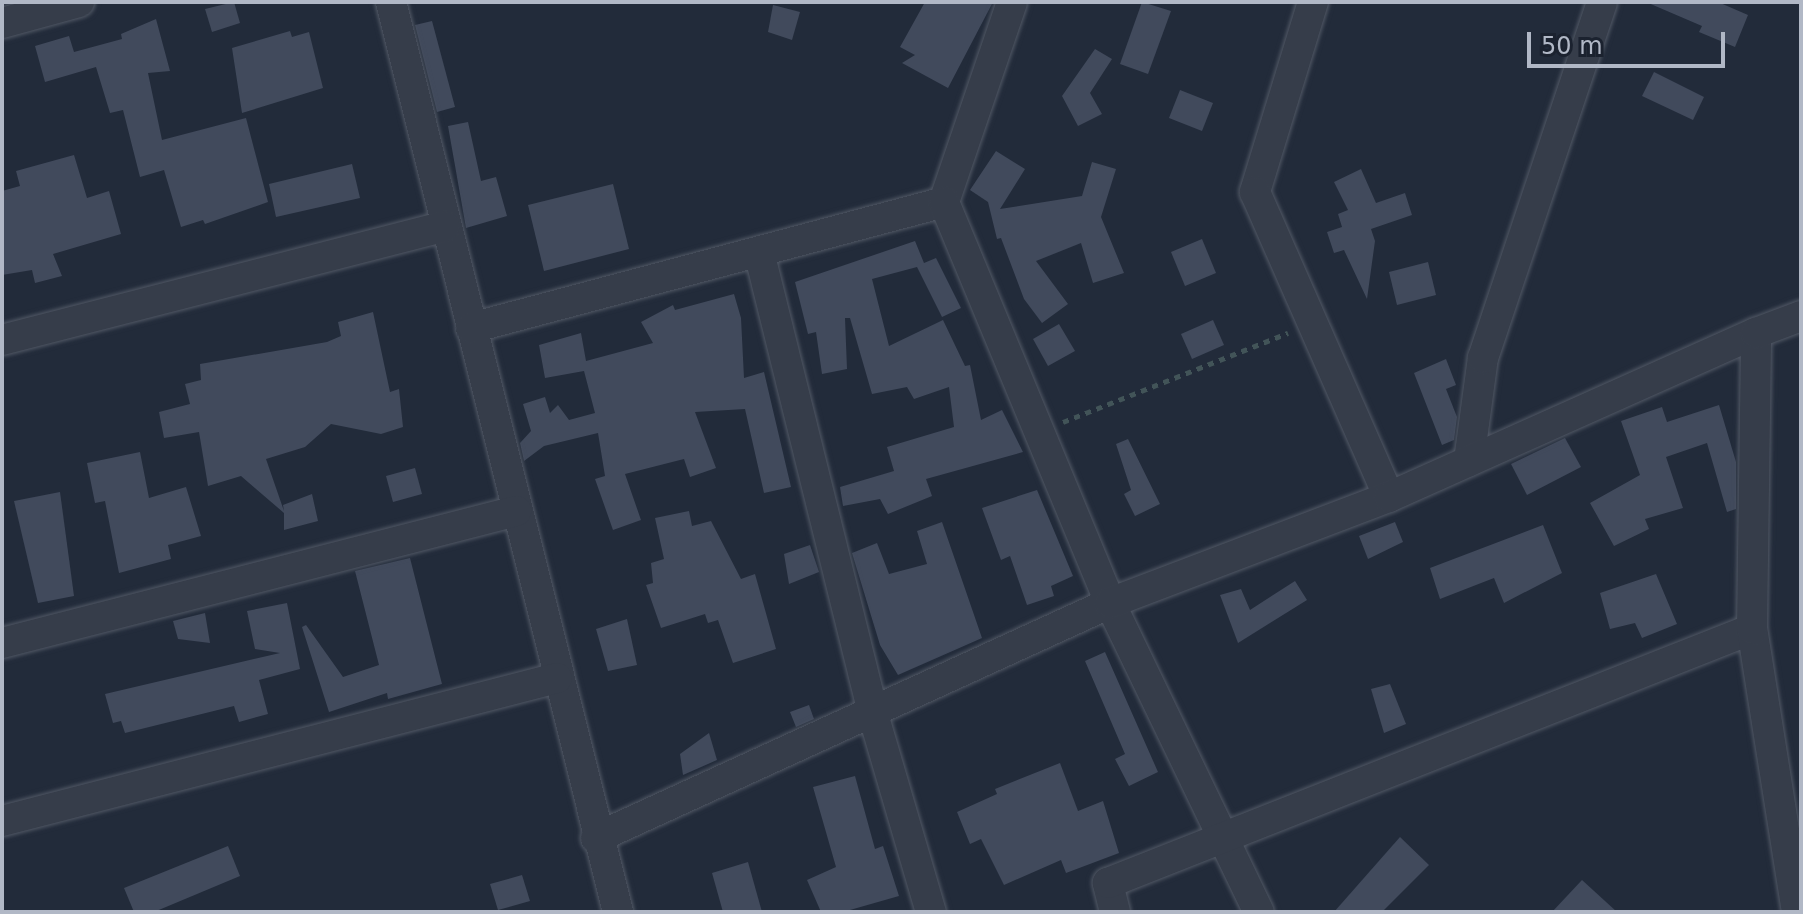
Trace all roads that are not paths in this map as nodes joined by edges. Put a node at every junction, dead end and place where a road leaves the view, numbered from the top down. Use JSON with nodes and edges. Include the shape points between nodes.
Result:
{"nodes":[{"id":1,"x":79,"y":2,"type":"edge"},
{"id":2,"x":391,"y":2,"type":"edge"},
{"id":3,"x":1012,"y":2,"type":"edge"},
{"id":4,"x":1313,"y":2,"type":"edge"},
{"id":5,"x":1602,"y":2,"type":"edge"},
{"id":6,"x":2,"y":23,"type":"edge"},
{"id":7,"x":944,"y":202,"type":"junction"},
{"id":8,"x":445,"y":226,"type":"junction"},
{"id":9,"x":759,"y":252,"type":"junction"},
{"id":10,"x":1801,"y":316,"type":"edge"},
{"id":11,"x":471,"y":328,"type":"junction"},
{"id":12,"x":1756,"y":333,"type":"junction"},
{"id":13,"x":2,"y":340,"type":"edge"},
{"id":14,"x":1469,"y":461,"type":"junction"},
{"id":15,"x":1389,"y":497,"type":"junction"},
{"id":16,"x":516,"y":511,"type":"junction"},
{"id":17,"x":1110,"y":603,"type":"junction"},
{"id":18,"x":1752,"y":629,"type":"junction"},
{"id":19,"x":2,"y":643,"type":"edge"},
{"id":20,"x":557,"y":678,"type":"junction"},
{"id":21,"x":873,"y":714,"type":"junction"},
{"id":22,"x":2,"y":821,"type":"edge"},
{"id":23,"x":1222,"y":837,"type":"junction"},
{"id":24,"x":596,"y":838,"type":"junction"},
{"id":25,"x":618,"y":912,"type":"edge"},
{"id":26,"x":931,"y":912,"type":"edge"},
{"id":27,"x":1115,"y":912,"type":"edge"},
{"id":28,"x":1259,"y":912,"type":"edge"},
{"id":29,"x":1797,"y":912,"type":"edge"}],
"edges":[{"from":1,"to":6,"type":"street"},
{"from":2,"to":8,"type":"street"},
{"from":3,"to":7,"type":"street"},
{"from":4,"to":15,"type":"street","via":[[1255,192]]},
{"from":5,"to":14,"type":"street","via":[[1483,358]]},
{"from":7,"to":9,"type":"street"},
{"from":7,"to":17,"type":"street"},
{"from":8,"to":11,"type":"street"},
{"from":8,"to":13,"type":"street"},
{"from":9,"to":11,"type":"street"},
{"from":9,"to":21,"type":"street"},
{"from":10,"to":12,"type":"street"},
{"from":11,"to":16,"type":"street"},
{"from":12,"to":14,"type":"street"},
{"from":12,"to":18,"type":"street"},
{"from":14,"to":15,"type":"street"},
{"from":15,"to":17,"type":"street"},
{"from":16,"to":19,"type":"street"},
{"from":16,"to":20,"type":"street"},
{"from":17,"to":21,"type":"street"},
{"from":17,"to":23,"type":"street"},
{"from":18,"to":23,"type":"street"},
{"from":18,"to":29,"type":"street"},
{"from":20,"to":22,"type":"street"},
{"from":20,"to":24,"type":"street"},
{"from":21,"to":24,"type":"street"},
{"from":21,"to":26,"type":"street"},
{"from":23,"to":27,"type":"street","via":[[1108,883]]},
{"from":23,"to":28,"type":"street"},
{"from":24,"to":25,"type":"street"}]}
